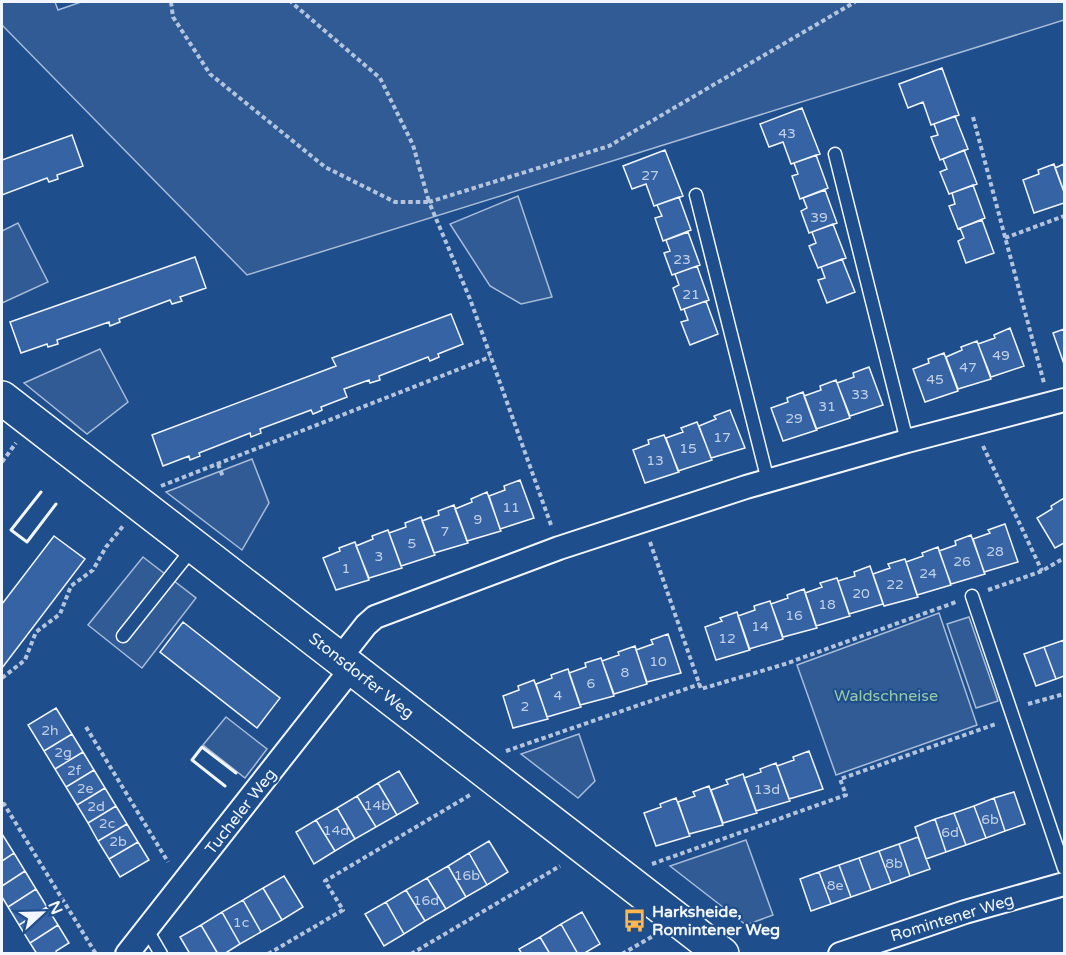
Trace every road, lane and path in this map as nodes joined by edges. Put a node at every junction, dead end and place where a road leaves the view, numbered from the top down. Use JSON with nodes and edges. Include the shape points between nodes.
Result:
{"nodes":[{"id":1,"x":171,"y":2,"type":"edge"},
{"id":2,"x":291,"y":2,"type":"edge"},
{"id":3,"x":855,"y":2,"type":"edge"},
{"id":4,"x":973,"y":117,"type":"dead end"},
{"id":5,"x":835,"y":154,"type":"dead end"},
{"id":6,"x":696,"y":195,"type":"dead end"},
{"id":7,"x":429,"y":202,"type":"junction"},
{"id":8,"x":1065,"y":216,"type":"edge"},
{"id":9,"x":1005,"y":238,"type":"junction"},
{"id":10,"x":490,"y":357,"type":"junction"},
{"id":11,"x":2,"y":398,"type":"edge"},
{"id":12,"x":1057,"y":402,"type":"edge"},
{"id":13,"x":972,"y":423,"type":"junction"},
{"id":14,"x":907,"y":441,"type":"junction"},
{"id":15,"x":16,"y":442,"type":"dead end"},
{"id":16,"x":2,"y":462,"type":"edge"},
{"id":17,"x":218,"y":464,"type":"junction"},
{"id":18,"x":223,"y":477,"type":"dead end"},
{"id":19,"x":768,"y":481,"type":"junction"},
{"id":20,"x":159,"y":487,"type":"dead end"},
{"id":21,"x":643,"y":520,"type":"junction"},
{"id":22,"x":124,"y":523,"type":"dead end"},
{"id":23,"x":194,"y":547,"type":"junction"},
{"id":24,"x":559,"y":548,"type":"junction"},
{"id":25,"x":1065,"y":558,"type":"edge"},
{"id":26,"x":1042,"y":571,"type":"junction"},
{"id":27,"x":972,"y":596,"type":"junction"},
{"id":28,"x":123,"y":636,"type":"dead end"},
{"id":29,"x":346,"y":663,"type":"junction"},
{"id":30,"x":2,"y":678,"type":"edge"},
{"id":31,"x":700,"y":684,"type":"junction"},
{"id":32,"x":1065,"y":694,"type":"edge"},
{"id":33,"x":1012,"y":713,"type":"junction"},
{"id":34,"x":86,"y":728,"type":"dead end"},
{"id":35,"x":505,"y":752,"type":"dead end"},
{"id":36,"x":476,"y":791,"type":"dead end"},
{"id":37,"x":2,"y":804,"type":"edge"},
{"id":38,"x":568,"y":861,"type":"dead end"},
{"id":39,"x":650,"y":864,"type":"dead end"},
{"id":40,"x":1065,"y":868,"type":"edge"},
{"id":41,"x":1065,"y":884,"type":"edge"},
{"id":42,"x":182,"y":885,"type":"junction"},
{"id":43,"x":147,"y":930,"type":"junction"},
{"id":44,"x":659,"y":932,"type":"dead end"},
{"id":45,"x":96,"y":954,"type":"edge"},
{"id":46,"x":127,"y":954,"type":"edge"},
{"id":47,"x":161,"y":954,"type":"edge"},
{"id":48,"x":268,"y":954,"type":"edge"},
{"id":49,"x":411,"y":954,"type":"edge"},
{"id":50,"x":622,"y":954,"type":"edge"},
{"id":51,"x":722,"y":954,"type":"edge"},
{"id":52,"x":840,"y":954,"type":"edge"}],
"edges":[{"from":1,"to":7,"type":"path","via":[[173,17],[210,74],[325,167],[395,202]]},
{"from":2,"to":7,"type":"path","via":[[380,78],[413,146]]},
{"from":3,"to":7,"type":"path","via":[[609,147]]},
{"from":4,"to":9,"type":"path"},
{"from":5,"to":14,"type":"lane"},
{"from":6,"to":19,"type":"lane"},
{"from":7,"to":10,"type":"path"},
{"from":8,"to":9,"type":"path"},
{"from":9,"to":12,"type":"path"},
{"from":10,"to":17,"type":"path"},
{"from":10,"to":24,"type":"path"},
{"from":11,"to":23,"type":"main road","name":"Stonsdorfer Weg"},
{"from":12,"to":13,"type":"street"},
{"from":13,"to":14,"type":"street"},
{"from":13,"to":26,"type":"path"},
{"from":14,"to":19,"type":"street"},
{"from":15,"to":16,"type":"path"},
{"from":17,"to":18,"type":"path"},
{"from":17,"to":20,"type":"path"},
{"from":19,"to":21,"type":"street"},
{"from":21,"to":24,"type":"street"},
{"from":21,"to":31,"type":"path"},
{"from":22,"to":30,"type":"path","via":[[93,570],[71,586],[60,614],[36,632],[25,660]]},
{"from":23,"to":28,"type":"lane"},
{"from":23,"to":29,"type":"main road","name":"Stonsdorfer Weg"},
{"from":24,"to":29,"type":"street","via":[[379,615],[366,625]]},
{"from":25,"to":26,"type":"path"},
{"from":26,"to":27,"type":"path"},
{"from":27,"to":31,"type":"path","via":[[785,664],[701,689]]},
{"from":27,"to":33,"type":"lane"},
{"from":29,"to":42,"type":"street","name":"Tucheler Weg"},
{"from":29,"to":51,"type":"main road","name":"Stonsdorfer Weg"},
{"from":31,"to":35,"type":"path"},
{"from":32,"to":33,"type":"path"},
{"from":33,"to":39,"type":"path","via":[[840,779],[846,795]]},
{"from":33,"to":40,"type":"lane"},
{"from":34,"to":42,"type":"path"},
{"from":36,"to":48,"type":"path","via":[[326,881],[343,910]]},
{"from":37,"to":45,"type":"path"},
{"from":38,"to":49,"type":"path"},
{"from":41,"to":52,"type":"street","name":"Romintener Weg"},
{"from":42,"to":43,"type":"street","name":"Tucheler Weg"},
{"from":43,"to":46,"type":"street","name":"Tucheler Weg"},
{"from":43,"to":47,"type":"lane"},
{"from":44,"to":50,"type":"path"}]}
